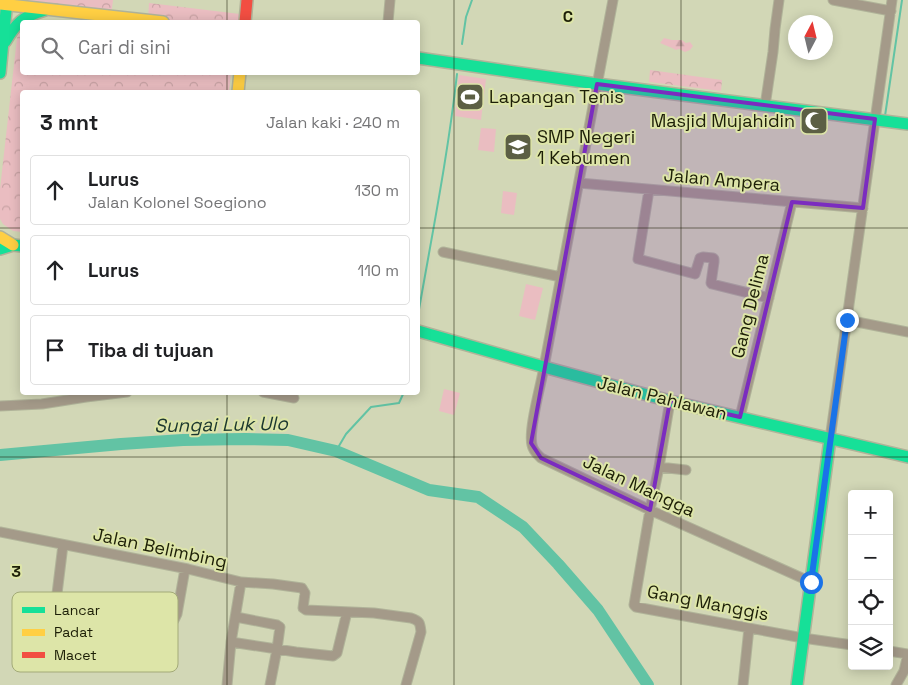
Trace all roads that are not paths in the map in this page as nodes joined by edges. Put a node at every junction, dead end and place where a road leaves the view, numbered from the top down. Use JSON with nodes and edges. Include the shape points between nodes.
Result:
{"nodes":[{"id":1,"x":247,"y":0,"type":"edge"},
{"id":2,"x":390,"y":0,"type":"edge"},
{"id":3,"x":613,"y":0,"type":"edge"},
{"id":4,"x":779,"y":0,"type":"edge"},
{"id":5,"x":832,"y":0,"type":"edge"},
{"id":6,"x":892,"y":0,"type":"edge"},
{"id":7,"x":8,"y":6,"type":"edge"},
{"id":8,"x":50,"y":9,"type":"junction"},
{"id":9,"x":891,"y":11,"type":"junction"},
{"id":10,"x":146,"y":20,"type":"edge"},
{"id":11,"x":245,"y":20,"type":"edge"},
{"id":12,"x":388,"y":20,"type":"edge"},
{"id":13,"x":3,"y":46,"type":"junction"},
{"id":14,"x":420,"y":58,"type":"edge"},
{"id":15,"x":0,"y":73,"type":"edge"},
{"id":16,"x":240,"y":75,"type":"edge"},
{"id":17,"x":597,"y":84,"type":"junction"},
{"id":18,"x":238,"y":90,"type":"edge"},
{"id":19,"x":765,"y":106,"type":"junction"},
{"id":20,"x":875,"y":119,"type":"junction"},
{"id":21,"x":908,"y":124,"type":"edge"},
{"id":22,"x":579,"y":183,"type":"junction"},
{"id":23,"x":649,"y":190,"type":"junction"},
{"id":24,"x":792,"y":202,"type":"junction"},
{"id":25,"x":864,"y":208,"type":"junction"},
{"id":26,"x":0,"y":236,"type":"edge"},
{"id":27,"x":18,"y":246,"type":"edge"},
{"id":28,"x":0,"y":249,"type":"edge"},
{"id":29,"x":443,"y":252,"type":"dead end"},
{"id":30,"x":561,"y":277,"type":"junction"},
{"id":31,"x":769,"y":298,"type":"junction"},
{"id":32,"x":847,"y":320,"type":"junction"},
{"id":33,"x":420,"y":331,"type":"edge"},
{"id":34,"x":908,"y":332,"type":"edge"},
{"id":35,"x":544,"y":367,"type":"junction"},
{"id":36,"x":102,"y":395,"type":"edge"},
{"id":37,"x":278,"y":395,"type":"edge"},
{"id":38,"x":294,"y":398,"type":"dead end"},
{"id":39,"x":670,"y":401,"type":"junction"},
{"id":40,"x":0,"y":406,"type":"edge"},
{"id":41,"x":740,"y":417,"type":"junction"},
{"id":42,"x":830,"y":439,"type":"junction"},
{"id":43,"x":908,"y":457,"type":"edge"},
{"id":44,"x":659,"y":466,"type":"junction"},
{"id":45,"x":686,"y":470,"type":"dead end"},
{"id":46,"x":650,"y":510,"type":"junction"},
{"id":47,"x":0,"y":532,"type":"edge"},
{"id":48,"x":63,"y":545,"type":"junction"},
{"id":49,"x":184,"y":569,"type":"junction"},
{"id":50,"x":241,"y":582,"type":"junction"},
{"id":51,"x":811,"y":582,"type":"junction"},
{"id":52,"x":57,"y":592,"type":"edge"},
{"id":53,"x":178,"y":608,"type":"edge"},
{"id":54,"x":347,"y":612,"type":"junction"},
{"id":55,"x":236,"y":617,"type":"junction"},
{"id":56,"x":749,"y":628,"type":"junction"},
{"id":57,"x":803,"y":638,"type":"junction"},
{"id":58,"x":231,"y":642,"type":"junction"},
{"id":59,"x":848,"y":644,"type":"edge"},
{"id":60,"x":277,"y":649,"type":"junction"},
{"id":61,"x":893,"y":652,"type":"edge"},
{"id":62,"x":908,"y":654,"type":"edge"},
{"id":63,"x":227,"y":685,"type":"edge"},
{"id":64,"x":270,"y":685,"type":"edge"},
{"id":65,"x":406,"y":685,"type":"edge"},
{"id":66,"x":743,"y":685,"type":"edge"},
{"id":67,"x":797,"y":685,"type":"edge"},
{"id":68,"x":896,"y":685,"type":"edge"}],
"edges":[{"from":1,"to":11,"type":"main road"},
{"from":2,"to":12,"type":"street"},
{"from":3,"to":17,"type":"street","name":"Jalan Mangga"},
{"from":4,"to":19,"type":"street"},
{"from":5,"to":9,"type":"street"},
{"from":6,"to":9,"type":"street"},
{"from":7,"to":8,"type":"main road"},
{"from":7,"to":13,"type":"main road"},
{"from":8,"to":10,"type":"main road"},
{"from":8,"to":13,"type":"main road","via":[[20,20]]},
{"from":9,"to":20,"type":"street"},
{"from":13,"to":15,"type":"main road"},
{"from":14,"to":17,"type":"main road"},
{"from":16,"to":18,"type":"main road"},
{"from":17,"to":19,"type":"main road"},
{"from":17,"to":22,"type":"street","name":"Jalan Mangga"},
{"from":19,"to":20,"type":"main road"},
{"from":20,"to":21,"type":"main road"},
{"from":20,"to":25,"type":"street"},
{"from":22,"to":23,"type":"street","name":"Jalan Ampera"},
{"from":22,"to":30,"type":"street","name":"Jalan Mangga"},
{"from":23,"to":24,"type":"street","name":"Jalan Ampera"},
{"from":23,"to":31,"type":"street","via":[[638,259],[695,274],[700,258],[712,258],[712,284]]},
{"from":24,"to":25,"type":"street","name":"Jalan Ampera"},
{"from":24,"to":31,"type":"street","name":"Gang Delima"},
{"from":25,"to":32,"type":"street"},
{"from":26,"to":27,"type":"main road"},
{"from":27,"to":28,"type":"main road"},
{"from":29,"to":30,"type":"street"},
{"from":30,"to":35,"type":"street","name":"Jalan Mangga"},
{"from":31,"to":41,"type":"street","name":"Gang Delima"},
{"from":32,"to":34,"type":"street"},
{"from":32,"to":42,"type":"street"},
{"from":33,"to":35,"type":"main road","name":"Jalan Pahlawan"},
{"from":35,"to":39,"type":"main road","name":"Jalan Pahlawan"},
{"from":35,"to":46,"type":"street","name":"Jalan Mangga","via":[[533,422],[531,443],[534,450],[541,458]]},
{"from":36,"to":40,"type":"street"},
{"from":37,"to":38,"type":"street"},
{"from":39,"to":41,"type":"main road","name":"Jalan Pahlawan"},
{"from":39,"to":44,"type":"street","name":"Gang Manggis"},
{"from":41,"to":42,"type":"main road","name":"Jalan Pahlawan"},
{"from":42,"to":43,"type":"main road","name":"Jalan Pahlawan"},
{"from":42,"to":51,"type":"main road"},
{"from":44,"to":45,"type":"street"},
{"from":44,"to":46,"type":"street","name":"Gang Manggis"},
{"from":46,"to":51,"type":"street","name":"Jalan Mangga"},
{"from":46,"to":56,"type":"street","name":"Gang Manggis","via":[[634,606]]},
{"from":47,"to":48,"type":"street","name":"Jalan Belimbing"},
{"from":48,"to":49,"type":"street","name":"Jalan Belimbing"},
{"from":48,"to":52,"type":"street"},
{"from":49,"to":50,"type":"street","name":"Jalan Belimbing"},
{"from":49,"to":53,"type":"street"},
{"from":50,"to":54,"type":"street","via":[[297,587],[304,590],[304,609]]},
{"from":50,"to":55,"type":"street","name":"Jalan Belimbing"},
{"from":51,"to":57,"type":"main road"},
{"from":54,"to":60,"type":"street","via":[[336,655]]},
{"from":54,"to":65,"type":"street","via":[[401,616],[419,622],[421,632]]},
{"from":55,"to":58,"type":"street","name":"Jalan Belimbing"},
{"from":55,"to":60,"type":"street","via":[[279,626]]},
{"from":56,"to":57,"type":"street","name":"Gang Manggis"},
{"from":56,"to":66,"type":"street"},
{"from":57,"to":59,"type":"street","name":"Gang Manggis"},
{"from":57,"to":67,"type":"main road"},
{"from":58,"to":60,"type":"street"},
{"from":58,"to":63,"type":"street","name":"Jalan Belimbing"},
{"from":60,"to":64,"type":"street"},
{"from":61,"to":62,"type":"street"},
{"from":62,"to":68,"type":"street"}]}
